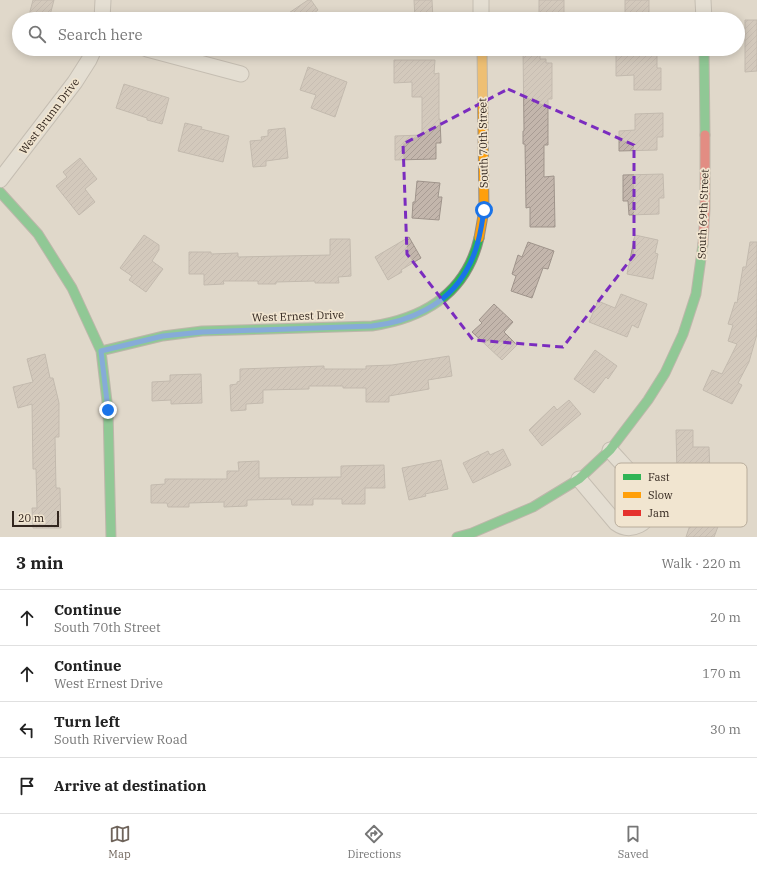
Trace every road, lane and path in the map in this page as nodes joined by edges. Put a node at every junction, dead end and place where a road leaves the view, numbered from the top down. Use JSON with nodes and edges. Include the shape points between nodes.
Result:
{"nodes":[{"id":1,"x":103,"y":0,"type":"edge"},
{"id":2,"x":481,"y":0,"type":"edge"},
{"id":3,"x":704,"y":0,"type":"edge"},
{"id":4,"x":102,"y":12,"type":"edge"},
{"id":5,"x":481,"y":12,"type":"edge"},
{"id":6,"x":704,"y":12,"type":"edge"},
{"id":7,"x":91,"y":56,"type":"edge"},
{"id":8,"x":173,"y":56,"type":"edge"},
{"id":9,"x":482,"y":56,"type":"edge"},
{"id":10,"x":704,"y":56,"type":"edge"},
{"id":11,"x":241,"y":74,"type":"dead end"},
{"id":12,"x":0,"y":180,"type":"edge"},
{"id":13,"x":0,"y":192,"type":"edge"},
{"id":14,"x":472,"y":260,"type":"joint"},
{"id":15,"x":101,"y":351,"type":"junction"},
{"id":16,"x":610,"y":450,"type":"junction"},
{"id":17,"x":621,"y":463,"type":"edge"},
{"id":18,"x":579,"y":479,"type":"junction"},
{"id":19,"x":615,"y":522,"type":"edge"},
{"id":20,"x":622,"y":527,"type":"edge"},
{"id":21,"x":634,"y":527,"type":"edge"},
{"id":22,"x":111,"y":537,"type":"edge"},
{"id":23,"x":457,"y":537,"type":"edge"}],
"edges":[{"from":1,"to":4,"type":"street"},
{"from":2,"to":5,"type":"street"},
{"from":3,"to":6,"type":"street"},
{"from":7,"to":12,"type":"street","name":"West Brunn Drive","via":[[75,82]]},
{"from":8,"to":11,"type":"street"},
{"from":9,"to":14,"type":"street","name":"South 70th Street","via":[[484,210],[482,229]]},
{"from":10,"to":16,"type":"street","name":"South 69th Street","via":[[705,209],[696,294],[683,334],[665,373]]},
{"from":13,"to":15,"type":"street","via":[[38,234],[72,288]]},
{"from":14,"to":15,"type":"street","name":"West Ernest Drive","via":[[456,285],[441,299],[426,310],[387,324],[202,332],[163,336]]},
{"from":15,"to":22,"type":"street","via":[[108,410]]},
{"from":16,"to":17,"type":"street"},
{"from":16,"to":18,"type":"street","name":"South 69th Street"},
{"from":18,"to":19,"type":"street"},
{"from":18,"to":23,"type":"street","name":"South 69th Street","via":[[533,507]]},
{"from":20,"to":21,"type":"street"}]}
